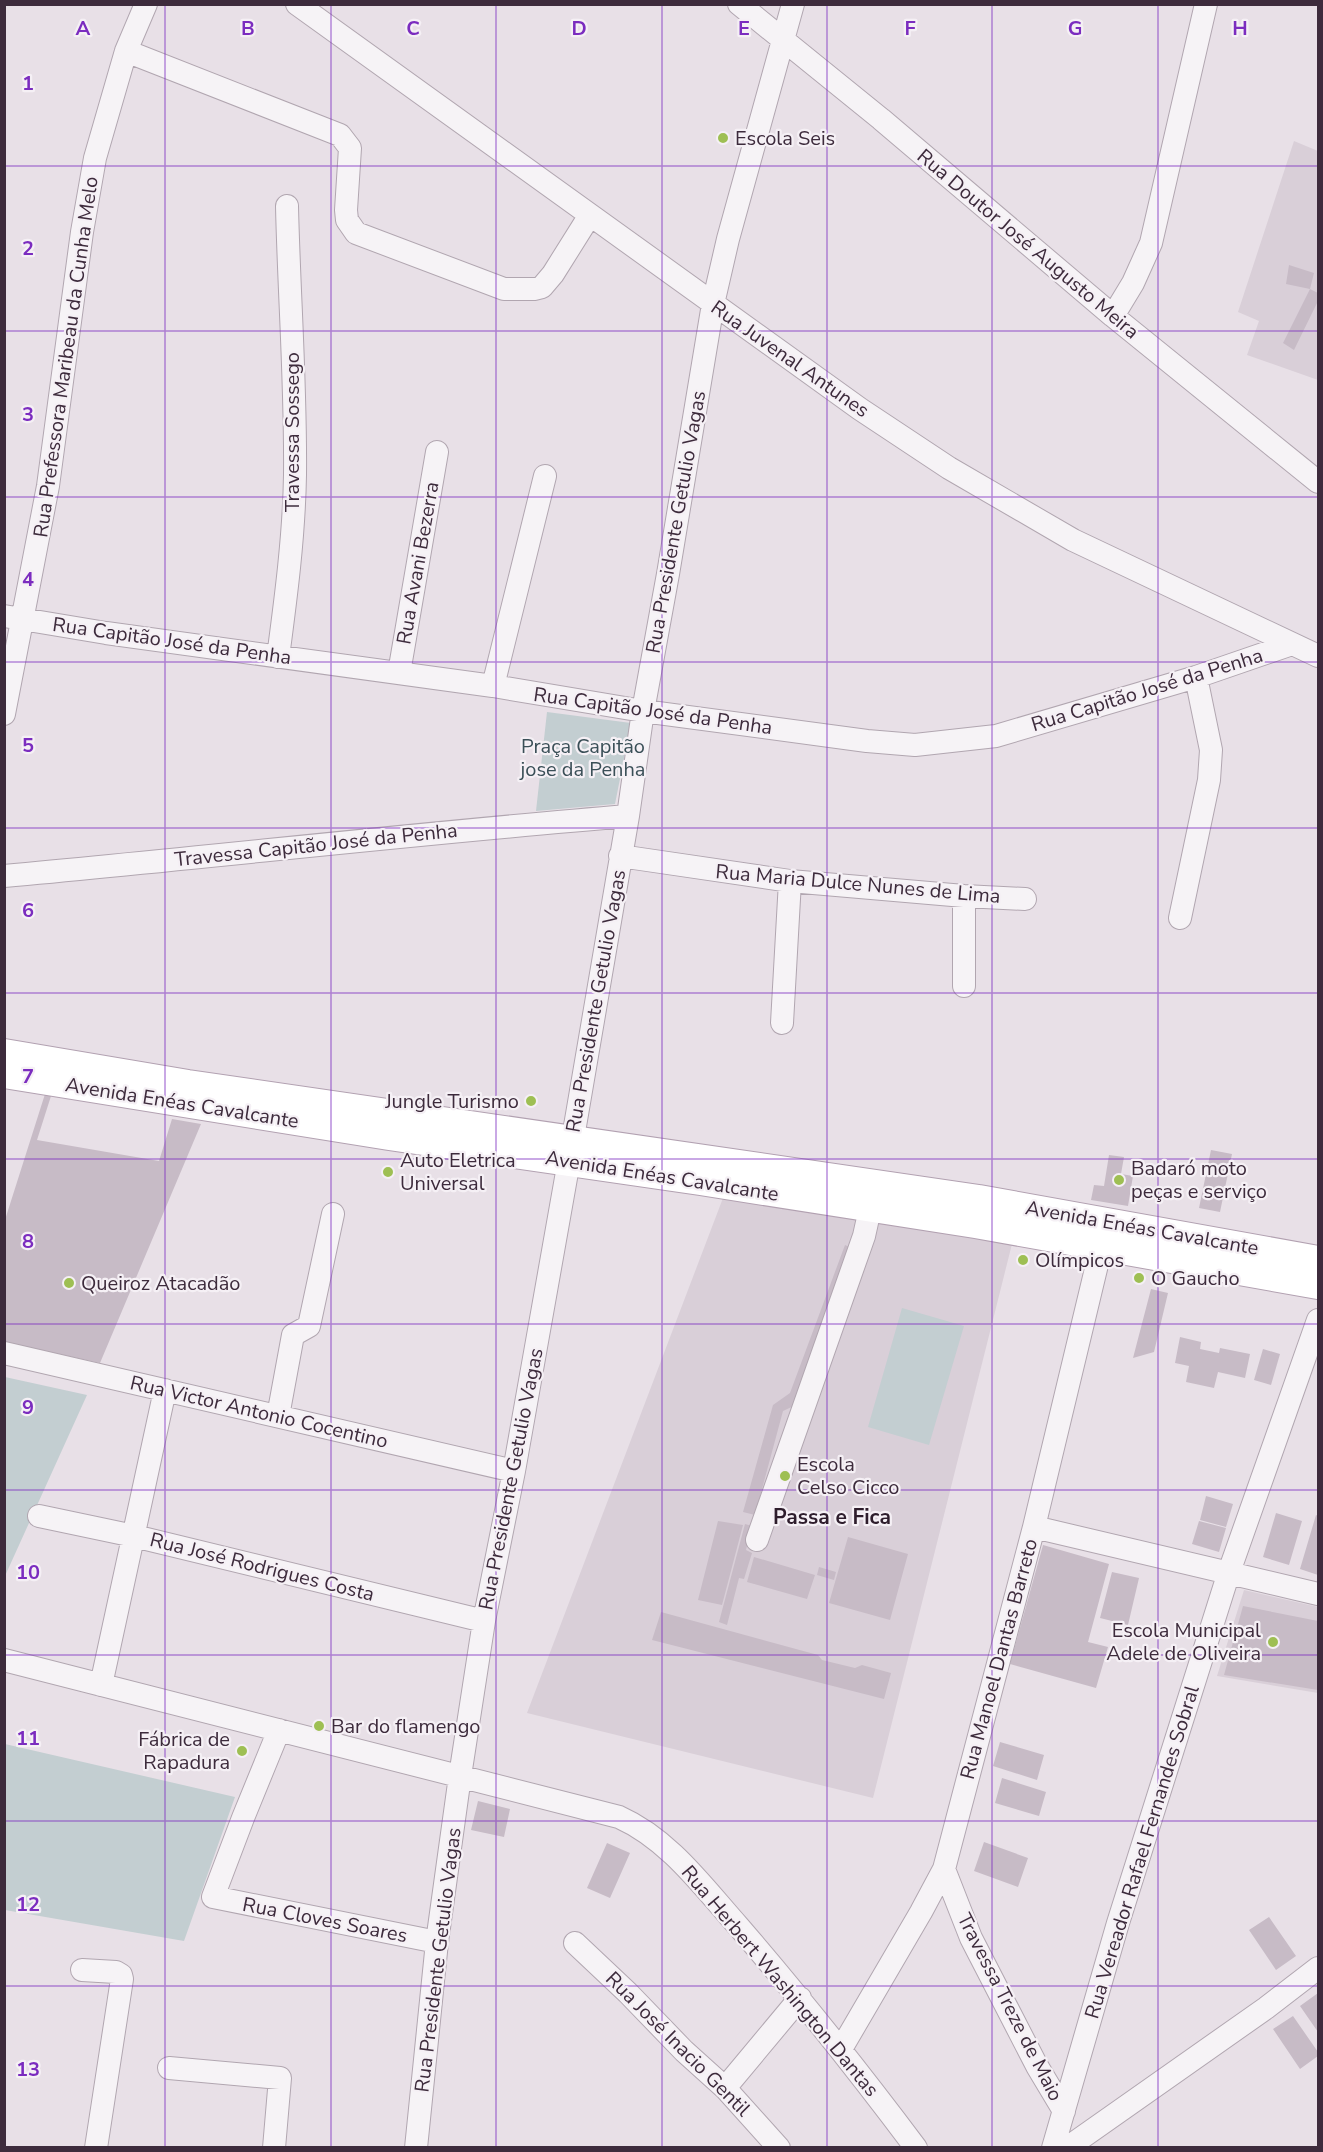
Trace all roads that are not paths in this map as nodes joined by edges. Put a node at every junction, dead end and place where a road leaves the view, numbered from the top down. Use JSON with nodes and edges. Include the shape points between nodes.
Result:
{"nodes":[{"id":1,"x":146,"y":4,"type":"edge"},
{"id":2,"x":297,"y":4,"type":"edge"},
{"id":3,"x":739,"y":4,"type":"edge"},
{"id":4,"x":793,"y":4,"type":"edge"},
{"id":5,"x":1206,"y":4,"type":"edge"},
{"id":6,"x":785,"y":41,"type":"junction"},
{"id":7,"x":126,"y":51,"type":"junction"},
{"id":8,"x":287,"y":206,"type":"dead end"},
{"id":9,"x":590,"y":214,"type":"junction"},
{"id":10,"x":714,"y":304,"type":"junction"},
{"id":11,"x":1113,"y":316,"type":"junction"},
{"id":12,"x":437,"y":452,"type":"dead end"},
{"id":13,"x":545,"y":476,"type":"dead end"},
{"id":14,"x":1318,"y":482,"type":"edge"},
{"id":15,"x":14,"y":618,"type":"edge"},
{"id":16,"x":1292,"y":644,"type":"junction"},
{"id":17,"x":1318,"y":656,"type":"edge"},
{"id":18,"x":278,"y":657,"type":"junction"},
{"id":19,"x":399,"y":673,"type":"junction"},
{"id":20,"x":1196,"y":677,"type":"junction"},
{"id":21,"x":493,"y":686,"type":"junction"},
{"id":22,"x":643,"y":711,"type":"junction"},
{"id":23,"x":4,"y":714,"type":"edge"},
{"id":24,"x":628,"y":816,"type":"junction"},
{"id":25,"x":621,"y":856,"type":"junction"},
{"id":26,"x":4,"y":876,"type":"edge"},
{"id":27,"x":790,"y":881,"type":"junction"},
{"id":28,"x":964,"y":896,"type":"junction"},
{"id":29,"x":1025,"y":899,"type":"dead end"},
{"id":30,"x":1180,"y":918,"type":"dead end"},
{"id":31,"x":964,"y":986,"type":"dead end"},
{"id":32,"x":782,"y":1023,"type":"dead end"},
{"id":33,"x":4,"y":1053,"type":"edge"},
{"id":34,"x":58,"y":1072,"type":"junction"},
{"id":35,"x":4,"y":1074,"type":"edge"},
{"id":36,"x":571,"y":1150,"type":"junction"},
{"id":37,"x":702,"y":1169,"type":"junction"},
{"id":38,"x":870,"y":1209,"type":"junction"},
{"id":39,"x":977,"y":1211,"type":"junction"},
{"id":40,"x":333,"y":1214,"type":"dead end"},
{"id":41,"x":1101,"y":1248,"type":"junction"},
{"id":42,"x":1318,"y":1260,"type":"edge"},
{"id":43,"x":1318,"y":1285,"type":"edge"},
{"id":44,"x":1318,"y":1320,"type":"edge"},
{"id":45,"x":4,"y":1353,"type":"edge"},
{"id":46,"x":165,"y":1390,"type":"junction"},
{"id":47,"x":278,"y":1416,"type":"junction"},
{"id":48,"x":514,"y":1471,"type":"junction"},
{"id":49,"x":39,"y":1516,"type":"dead end"},
{"id":50,"x":1034,"y":1527,"type":"junction"},
{"id":51,"x":134,"y":1536,"type":"junction"},
{"id":52,"x":757,"y":1540,"type":"dead end"},
{"id":53,"x":1229,"y":1572,"type":"junction"},
{"id":54,"x":1318,"y":1594,"type":"edge"},
{"id":55,"x":484,"y":1621,"type":"junction"},
{"id":56,"x":4,"y":1660,"type":"edge"},
{"id":57,"x":101,"y":1685,"type":"junction"},
{"id":58,"x":279,"y":1730,"type":"junction"},
{"id":59,"x":460,"y":1776,"type":"junction"},
{"id":60,"x":944,"y":1869,"type":"junction"},
{"id":61,"x":437,"y":1942,"type":"junction"},
{"id":62,"x":575,"y":1942,"type":"dead end"},
{"id":63,"x":1318,"y":1968,"type":"edge"},
{"id":64,"x":82,"y":1970,"type":"dead end"},
{"id":65,"x":800,"y":1998,"type":"junction"},
{"id":66,"x":842,"y":2049,"type":"junction"},
{"id":67,"x":169,"y":2068,"type":"dead end"},
{"id":68,"x":724,"y":2088,"type":"junction"},
{"id":69,"x":1064,"y":2111,"type":"junction"},
{"id":70,"x":96,"y":2148,"type":"edge"},
{"id":71,"x":274,"y":2148,"type":"edge"},
{"id":72,"x":416,"y":2148,"type":"edge"},
{"id":73,"x":779,"y":2148,"type":"edge"},
{"id":74,"x":916,"y":2148,"type":"edge"},
{"id":75,"x":1053,"y":2148,"type":"edge"},
{"id":76,"x":1067,"y":2148,"type":"edge"}],
"edges":[{"from":1,"to":7,"type":"street","name":"Rua Prefessora Maribeau da Cunha Melo"},
{"from":2,"to":9,"type":"street","name":"Rua Juvenal Antunes"},
{"from":3,"to":6,"type":"street","name":"Rua Doutor José Augusto Meira"},
{"from":4,"to":6,"type":"street","name":"Rua Presidente Getulio Vagas"},
{"from":5,"to":11,"type":"street","via":[[1151,243]]},
{"from":6,"to":10,"type":"street","name":"Rua Presidente Getulio Vagas","via":[[728,239]]},
{"from":6,"to":11,"type":"street","name":"Rua Doutor José Augusto Meira"},
{"from":7,"to":9,"type":"street","via":[[340,135],[350,148],[345,210],[346,220],[356,233],[504,289],[534,289],[548,282]]},
{"from":7,"to":15,"type":"street","name":"Rua Prefessora Maribeau da Cunha Melo","via":[[95,158],[48,486]]},
{"from":8,"to":18,"type":"street","name":"Travessa Sossego","via":[[295,476]]},
{"from":9,"to":10,"type":"street","name":"Rua Juvenal Antunes"},
{"from":10,"to":16,"type":"street","name":"Rua Juvenal Antunes","via":[[950,468],[1073,540]]},
{"from":10,"to":22,"type":"street","name":"Rua Presidente Getulio Vagas"},
{"from":11,"to":14,"type":"street","name":"Rua Doutor José Augusto Meira"},
{"from":12,"to":19,"type":"street","name":"Rua Avani Bezerra"},
{"from":13,"to":21,"type":"street"},
{"from":15,"to":18,"type":"street","name":"Rua Capitão José da Penha"},
{"from":15,"to":23,"type":"street","name":"Rua Prefessora Maribeau da Cunha Melo"},
{"from":16,"to":17,"type":"street","name":"Rua Juvenal Antunes"},
{"from":16,"to":20,"type":"street","name":"Rua Capitão José da Penha"},
{"from":18,"to":19,"type":"street","name":"Rua Capitão José da Penha"},
{"from":19,"to":21,"type":"street","name":"Rua Capitão José da Penha"},
{"from":20,"to":22,"type":"street","name":"Rua Capitão José da Penha","via":[[996,736],[915,745]]},
{"from":20,"to":30,"type":"street","via":[[1211,750],[1209,780]]},
{"from":21,"to":22,"type":"street","name":"Rua Capitão José da Penha"},
{"from":22,"to":24,"type":"street","name":"Rua Presidente Getulio Vagas"},
{"from":24,"to":25,"type":"street","name":"Rua Presidente Getulio Vagas"},
{"from":24,"to":26,"type":"street","name":"Travessa Capitão José da Penha"},
{"from":25,"to":27,"type":"street","name":"Rua Maria Dulce Nunes de Lima"},
{"from":25,"to":36,"type":"street","name":"Rua Presidente Getulio Vagas"},
{"from":27,"to":28,"type":"street","name":"Rua Maria Dulce Nunes de Lima"},
{"from":27,"to":32,"type":"street"},
{"from":28,"to":29,"type":"street","name":"Rua Maria Dulce Nunes de Lima"},
{"from":28,"to":31,"type":"street"},
{"from":33,"to":34,"type":"main road","name":"Avenida Enéas Cavalcante"},
{"from":34,"to":35,"type":"main road","name":"Avenida Enéas Cavalcante"},
{"from":34,"to":36,"type":"main road","name":"Avenida Enéas Cavalcante","via":[[188,1084],[391,1125]]},
{"from":36,"to":37,"type":"main road","name":"Avenida Enéas Cavalcante"},
{"from":36,"to":48,"type":"street","name":"Rua Presidente Getulio Vagas"},
{"from":37,"to":38,"type":"main road","name":"Avenida Enéas Cavalcante"},
{"from":37,"to":39,"type":"main road","name":"Avenida Enéas Cavalcante"},
{"from":38,"to":39,"type":"main road","name":"Avenida Enéas Cavalcante"},
{"from":38,"to":52,"type":"street","via":[[864,1236]]},
{"from":39,"to":41,"type":"main road","name":"Avenida Enéas Cavalcante"},
{"from":39,"to":42,"type":"main road","name":"Avenida Enéas Cavalcante"},
{"from":40,"to":47,"type":"street","via":[[309,1326],[293,1335]]},
{"from":41,"to":43,"type":"main road","name":"Avenida Enéas Cavalcante"},
{"from":41,"to":50,"type":"street","name":"Rua Manoel Dantas Barreto"},
{"from":44,"to":53,"type":"street","name":"Rua Vereador Rafael Fernandes Sobral"},
{"from":45,"to":46,"type":"street","name":"Rua Victor Antonio Cocentino"},
{"from":46,"to":47,"type":"street","name":"Rua Victor Antonio Cocentino"},
{"from":46,"to":51,"type":"street"},
{"from":47,"to":48,"type":"street","name":"Rua Victor Antonio Cocentino"},
{"from":48,"to":55,"type":"street","name":"Rua Presidente Getulio Vagas"},
{"from":49,"to":51,"type":"street","name":"Rua José Rodrigues Costa"},
{"from":50,"to":53,"type":"street"},
{"from":50,"to":60,"type":"street","name":"Rua Manoel Dantas Barreto"},
{"from":51,"to":55,"type":"street","name":"Rua José Rodrigues Costa"},
{"from":51,"to":57,"type":"street"},
{"from":53,"to":54,"type":"street"},
{"from":53,"to":69,"type":"street","name":"Rua Vereador Rafael Fernandes Sobral","via":[[1118,1923]]},
{"from":55,"to":59,"type":"street","name":"Rua Presidente Getulio Vagas"},
{"from":56,"to":57,"type":"street","name":"Rua Herbert Washington Dantas"},
{"from":57,"to":58,"type":"street","name":"Rua Herbert Washington Dantas"},
{"from":58,"to":59,"type":"street","name":"Rua Herbert Washington Dantas"},
{"from":58,"to":61,"type":"street","name":"Rua Cloves Soares","via":[[213,1897]]},
{"from":59,"to":61,"type":"street","name":"Rua Presidente Getulio Vagas"},
{"from":59,"to":65,"type":"street","name":"Rua Herbert Washington Dantas","via":[[619,1817],[636,1825],[690,1872]]},
{"from":60,"to":66,"type":"street","name":"Rua Manoel Dantas Barreto"},
{"from":60,"to":69,"type":"street","name":"Travessa Treze de Maio","via":[[971,1938]]},
{"from":61,"to":72,"type":"street","name":"Rua Presidente Getulio Vagas"},
{"from":62,"to":68,"type":"street","name":"Rua José Inacio Gentil"},
{"from":63,"to":76,"type":"street"},
{"from":64,"to":70,"type":"street","via":[[116,1972],[122,1979]]},
{"from":65,"to":66,"type":"street","name":"Rua Herbert Washington Dantas"},
{"from":65,"to":68,"type":"street"},
{"from":66,"to":74,"type":"street","name":"Rua Herbert Washington Dantas"},
{"from":67,"to":71,"type":"street","via":[[280,2078]]},
{"from":68,"to":73,"type":"street","name":"Rua José Inacio Gentil"},
{"from":69,"to":75,"type":"street","name":"Rua Vereador Rafael Fernandes Sobral"}]}
